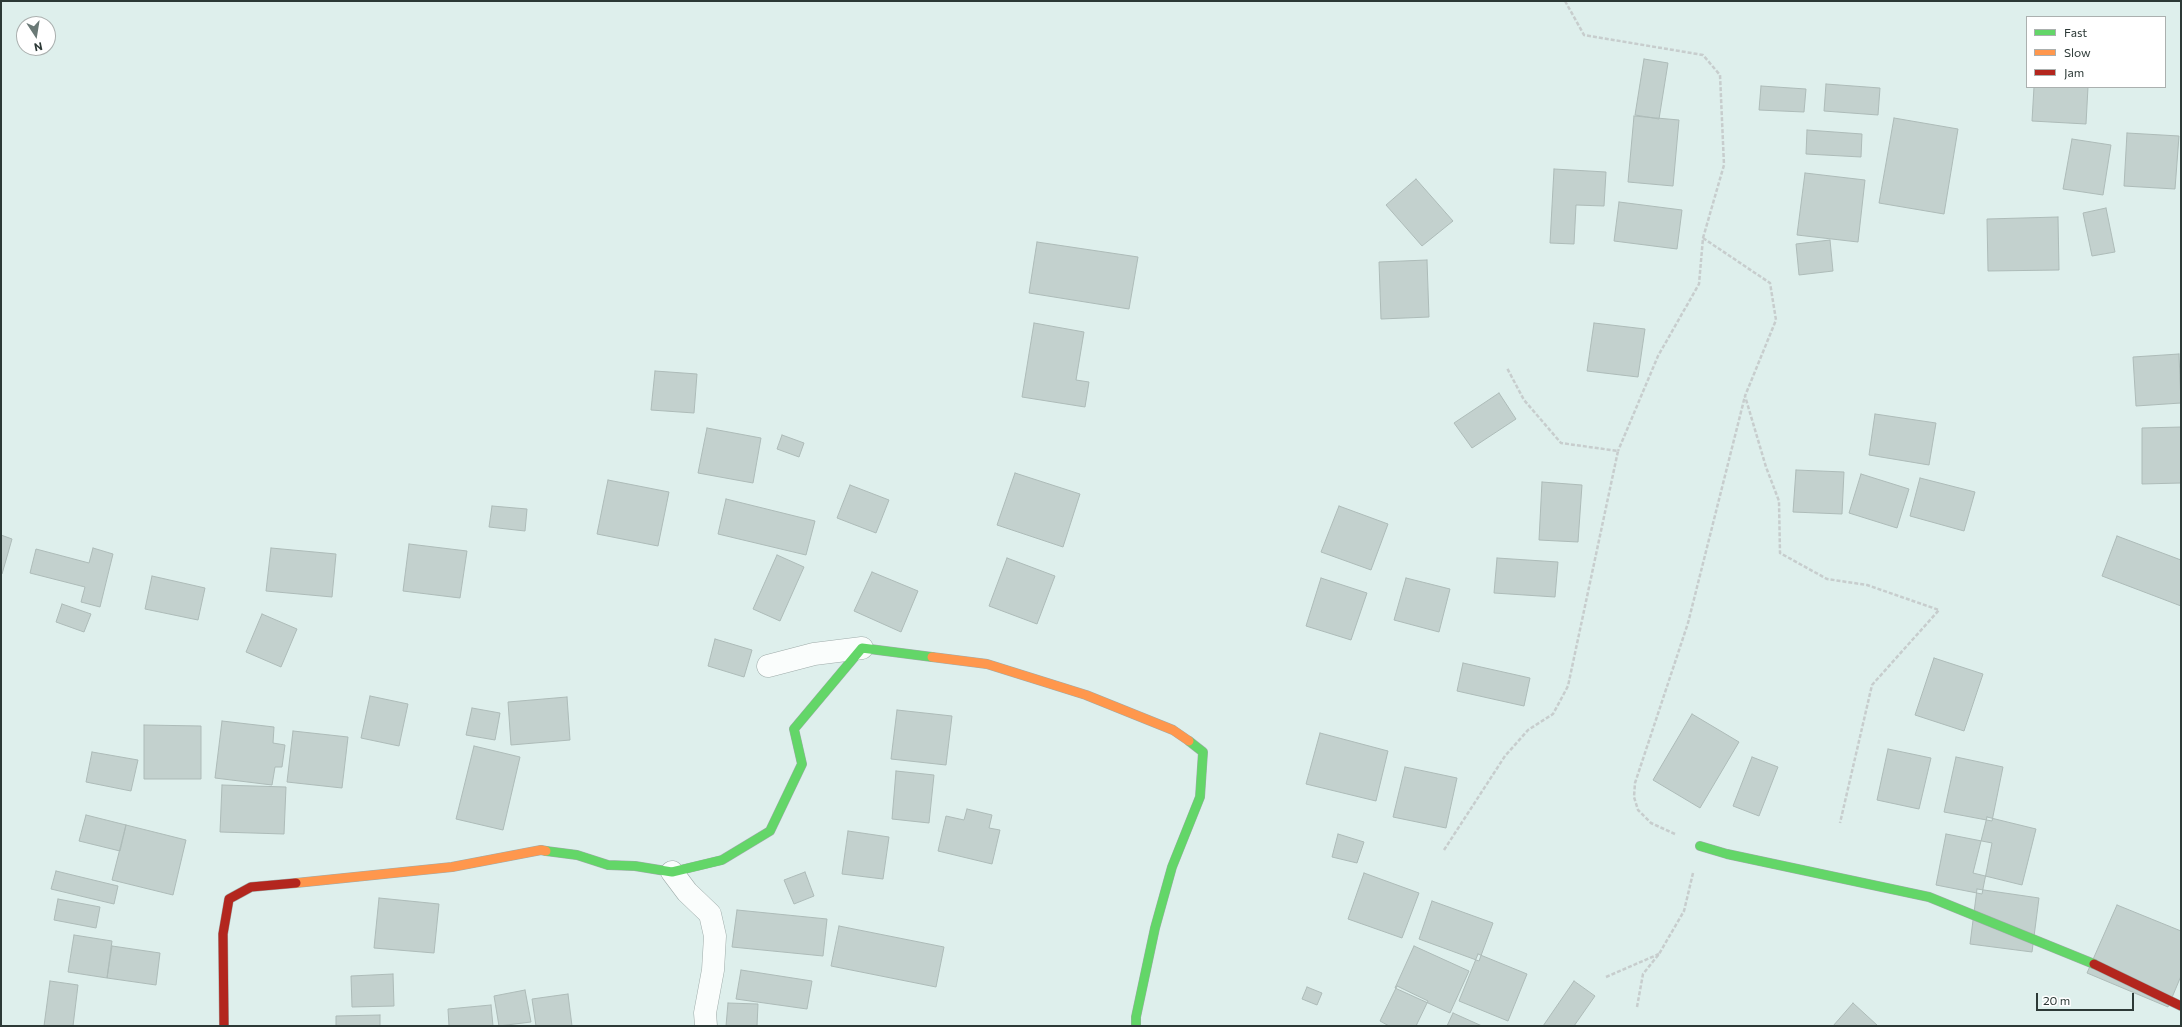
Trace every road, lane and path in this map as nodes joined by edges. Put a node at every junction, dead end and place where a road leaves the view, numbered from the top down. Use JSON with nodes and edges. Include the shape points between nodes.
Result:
{"nodes":[{"id":1,"x":1565,"y":1,"type":"edge"},
{"id":2,"x":1703,"y":238,"type":"junction"},
{"id":3,"x":1507,"y":368,"type":"dead end"},
{"id":4,"x":1745,"y":396,"type":"junction"},
{"id":5,"x":1618,"y":451,"type":"junction"},
{"id":6,"x":862,"y":648,"type":"junction"},
{"id":7,"x":768,"y":666,"type":"dead end"},
{"id":8,"x":1840,"y":823,"type":"dead end"},
{"id":9,"x":1700,"y":846,"type":"junction"},
{"id":10,"x":1444,"y":850,"type":"dead end"},
{"id":11,"x":672,"y":872,"type":"junction"},
{"id":12,"x":1659,"y":954,"type":"junction"},
{"id":13,"x":1606,"y":978,"type":"dead end"},
{"id":14,"x":2181,"y":1006,"type":"edge"},
{"id":15,"x":1637,"y":1007,"type":"dead end"},
{"id":16,"x":224,"y":1026,"type":"edge"},
{"id":17,"x":706,"y":1026,"type":"edge"},
{"id":18,"x":1136,"y":1026,"type":"edge"}],
"edges":[{"from":1,"to":2,"type":"path","via":[[1584,35],[1703,56],[1720,75],[1724,165]]},
{"from":2,"to":4,"type":"path","via":[[1770,283],[1776,320]]},
{"from":2,"to":5,"type":"path","via":[[1699,284],[1658,356]]},
{"from":3,"to":5,"type":"path","via":[[1524,400],[1561,443]]},
{"from":4,"to":8,"type":"path","via":[[1779,501],[1780,553],[1827,580],[1867,585],[1939,610],[1872,685]]},
{"from":4,"to":9,"type":"path","via":[[1688,623],[1635,783],[1634,797],[1638,810],[1651,823]]},
{"from":5,"to":10,"type":"path","via":[[1568,686],[1553,714],[1528,730],[1505,756]]},
{"from":6,"to":7,"type":"street","via":[[814,654]]},
{"from":6,"to":11,"type":"street","via":[[794,729],[802,764],[770,831],[722,860]]},
{"from":6,"to":18,"type":"street","via":[[987,664],[1086,695],[1173,730],[1203,752],[1200,797],[1172,866],[1155,928]]},
{"from":9,"to":12,"type":"path","via":[[1684,911]]},
{"from":9,"to":14,"type":"street","via":[[1929,897],[2098,966]]},
{"from":11,"to":16,"type":"street","via":[[608,865],[577,855],[541,850],[452,867],[251,886],[230,900],[223,934]]},
{"from":11,"to":17,"type":"street","via":[[687,892],[710,914],[715,936],[713,970],[705,1013]]},
{"from":12,"to":13,"type":"path"},
{"from":12,"to":15,"type":"path","via":[[1643,974]]}]}
